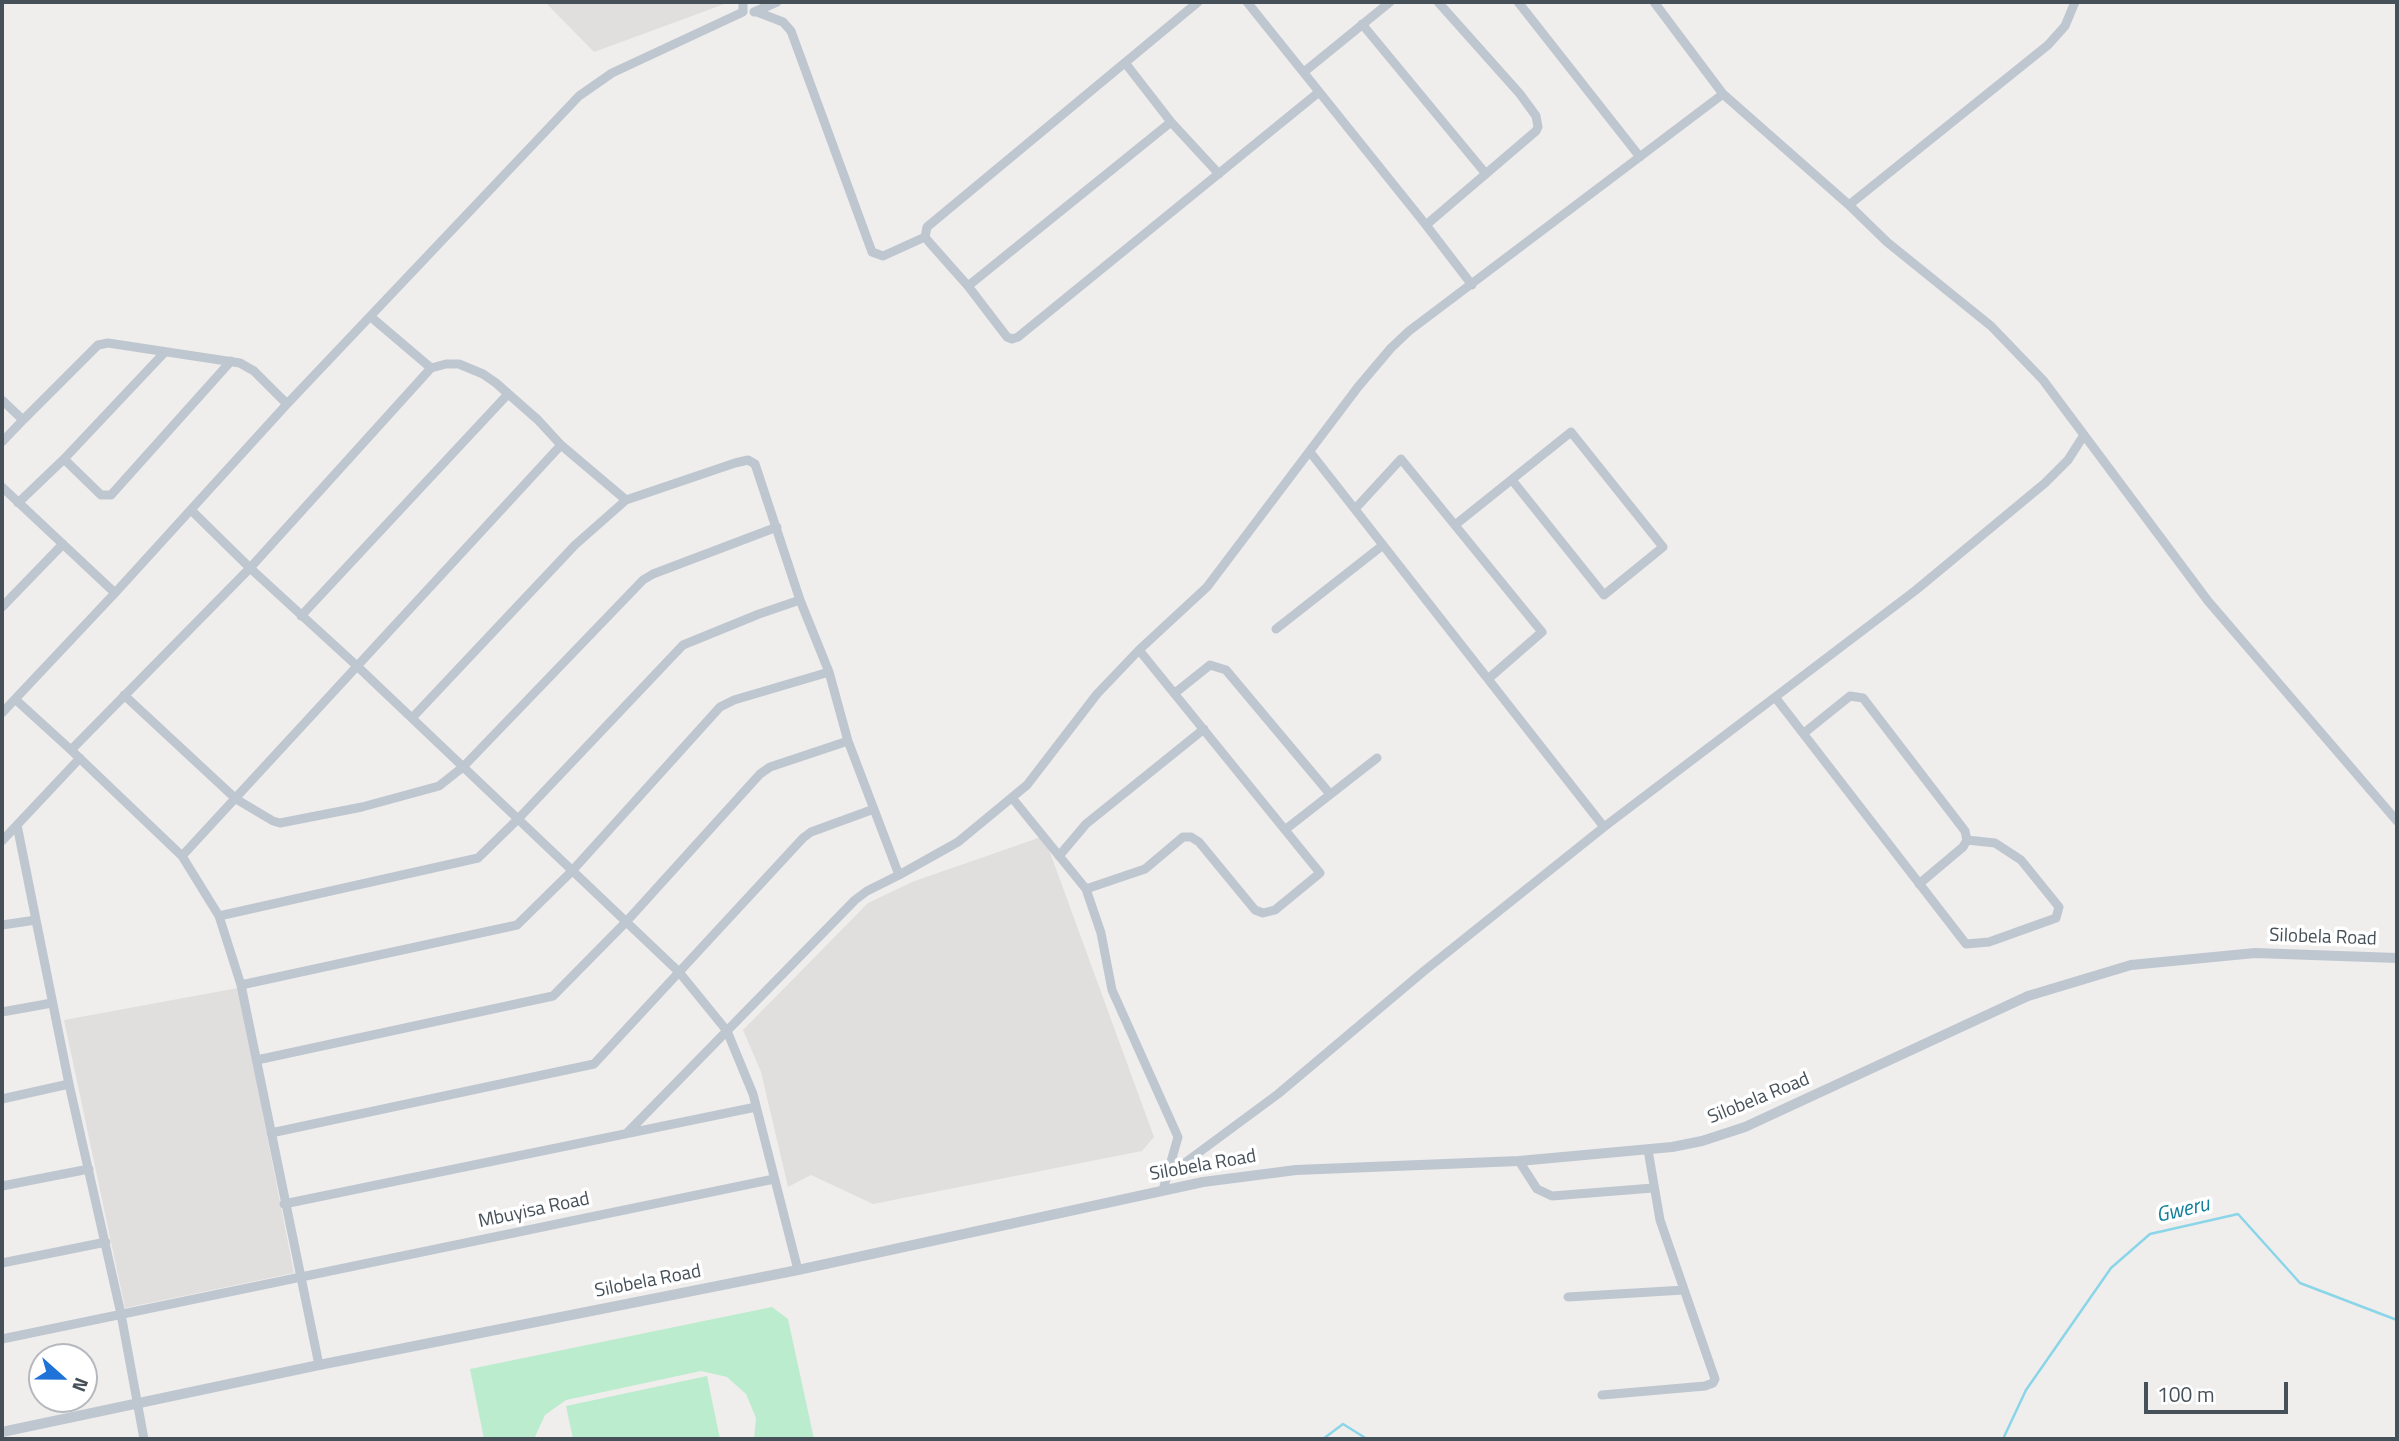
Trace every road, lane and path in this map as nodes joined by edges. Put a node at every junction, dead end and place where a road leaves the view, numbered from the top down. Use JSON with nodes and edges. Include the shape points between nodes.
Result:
{"nodes":[{"id":1,"x":743,"y":2,"type":"edge"},
{"id":2,"x":777,"y":2,"type":"edge"},
{"id":3,"x":1198,"y":2,"type":"edge"},
{"id":4,"x":1247,"y":2,"type":"edge"},
{"id":5,"x":1390,"y":2,"type":"edge"},
{"id":6,"x":1438,"y":2,"type":"edge"},
{"id":7,"x":1518,"y":2,"type":"edge"},
{"id":8,"x":1654,"y":2,"type":"edge"},
{"id":9,"x":2075,"y":2,"type":"edge"},
{"id":10,"x":743,"y":12,"type":"junction"},
{"id":11,"x":757,"y":12,"type":"junction"},
{"id":12,"x":1362,"y":24,"type":"junction"},
{"id":13,"x":1126,"y":64,"type":"junction"},
{"id":14,"x":1304,"y":72,"type":"junction"},
{"id":15,"x":1319,"y":92,"type":"junction"},
{"id":16,"x":1723,"y":94,"type":"junction"},
{"id":17,"x":1171,"y":122,"type":"junction"},
{"id":18,"x":1640,"y":157,"type":"junction"},
{"id":19,"x":1219,"y":174,"type":"junction"},
{"id":20,"x":1486,"y":174,"type":"junction"},
{"id":21,"x":1849,"y":205,"type":"junction"},
{"id":22,"x":1426,"y":225,"type":"junction"},
{"id":23,"x":925,"y":237,"type":"junction"},
{"id":24,"x":1472,"y":285,"type":"junction"},
{"id":25,"x":968,"y":286,"type":"junction"},
{"id":26,"x":371,"y":317,"type":"junction"},
{"id":27,"x":164,"y":353,"type":"junction"},
{"id":28,"x":231,"y":361,"type":"junction"},
{"id":29,"x":431,"y":368,"type":"junction"},
{"id":30,"x":508,"y":394,"type":"junction"},
{"id":31,"x":2,"y":400,"type":"edge"},
{"id":32,"x":287,"y":404,"type":"junction"},
{"id":33,"x":23,"y":420,"type":"junction"},
{"id":34,"x":2084,"y":435,"type":"junction"},
{"id":35,"x":2,"y":442,"type":"edge"},
{"id":36,"x":561,"y":445,"type":"junction"},
{"id":37,"x":1310,"y":452,"type":"junction"},
{"id":38,"x":64,"y":459,"type":"junction"},
{"id":39,"x":1512,"y":480,"type":"junction"},
{"id":40,"x":2,"y":487,"type":"edge"},
{"id":41,"x":626,"y":500,"type":"junction"},
{"id":42,"x":18,"y":503,"type":"junction"},
{"id":43,"x":1355,"y":509,"type":"junction"},
{"id":44,"x":191,"y":510,"type":"junction"},
{"id":45,"x":1455,"y":525,"type":"junction"},
{"id":46,"x":777,"y":527,"type":"junction"},
{"id":47,"x":63,"y":544,"type":"junction"},
{"id":48,"x":1383,"y":545,"type":"junction"},
{"id":49,"x":250,"y":568,"type":"junction"},
{"id":50,"x":115,"y":593,"type":"junction"},
{"id":51,"x":800,"y":600,"type":"junction"},
{"id":52,"x":2,"y":607,"type":"edge"},
{"id":53,"x":301,"y":616,"type":"junction"},
{"id":54,"x":1276,"y":629,"type":"dead end"},
{"id":55,"x":1139,"y":650,"type":"junction"},
{"id":56,"x":356,"y":666,"type":"junction"},
{"id":57,"x":829,"y":672,"type":"junction"},
{"id":58,"x":1488,"y":678,"type":"junction"},
{"id":59,"x":1175,"y":693,"type":"junction"},
{"id":60,"x":124,"y":695,"type":"junction"},
{"id":61,"x":1774,"y":697,"type":"junction"},
{"id":62,"x":15,"y":699,"type":"junction"},
{"id":63,"x":2,"y":713,"type":"edge"},
{"id":64,"x":412,"y":718,"type":"junction"},
{"id":65,"x":1204,"y":729,"type":"junction"},
{"id":66,"x":1804,"y":733,"type":"junction"},
{"id":67,"x":848,"y":741,"type":"junction"},
{"id":68,"x":71,"y":750,"type":"junction"},
{"id":69,"x":80,"y":758,"type":"junction"},
{"id":70,"x":1377,"y":758,"type":"dead end"},
{"id":71,"x":463,"y":767,"type":"junction"},
{"id":72,"x":1330,"y":794,"type":"junction"},
{"id":73,"x":236,"y":799,"type":"junction"},
{"id":74,"x":1013,"y":799,"type":"junction"},
{"id":75,"x":874,"y":808,"type":"junction"},
{"id":76,"x":518,"y":819,"type":"junction"},
{"id":77,"x":2397,"y":821,"type":"edge"},
{"id":78,"x":17,"y":825,"type":"junction"},
{"id":79,"x":1604,"y":827,"type":"junction"},
{"id":80,"x":1286,"y":830,"type":"junction"},
{"id":81,"x":1967,"y":840,"type":"junction"},
{"id":82,"x":2,"y":841,"type":"edge"},
{"id":83,"x":183,"y":856,"type":"junction"},
{"id":84,"x":1059,"y":856,"type":"junction"},
{"id":85,"x":572,"y":871,"type":"junction"},
{"id":86,"x":899,"y":875,"type":"junction"},
{"id":87,"x":1919,"y":884,"type":"junction"},
{"id":88,"x":1086,"y":888,"type":"junction"},
{"id":89,"x":219,"y":916,"type":"junction"},
{"id":90,"x":36,"y":920,"type":"junction"},
{"id":91,"x":626,"y":922,"type":"junction"},
{"id":92,"x":2,"y":925,"type":"edge"},
{"id":93,"x":2397,"y":958,"type":"edge"},
{"id":94,"x":679,"y":972,"type":"junction"},
{"id":95,"x":242,"y":985,"type":"junction"},
{"id":96,"x":52,"y":1003,"type":"junction"},
{"id":97,"x":2,"y":1012,"type":"edge"},
{"id":98,"x":727,"y":1031,"type":"junction"},
{"id":99,"x":257,"y":1060,"type":"junction"},
{"id":100,"x":69,"y":1084,"type":"junction"},
{"id":101,"x":2,"y":1099,"type":"edge"},
{"id":102,"x":756,"y":1107,"type":"junction"},
{"id":103,"x":271,"y":1133,"type":"junction"},
{"id":104,"x":627,"y":1133,"type":"junction"},
{"id":105,"x":1648,"y":1150,"type":"junction"},
{"id":106,"x":1519,"y":1161,"type":"junction"},
{"id":107,"x":89,"y":1169,"type":"junction"},
{"id":108,"x":1167,"y":1176,"type":"junction"},
{"id":109,"x":774,"y":1179,"type":"junction"},
{"id":110,"x":2,"y":1186,"type":"edge"},
{"id":111,"x":1653,"y":1188,"type":"junction"},
{"id":112,"x":1163,"y":1190,"type":"junction"},
{"id":113,"x":284,"y":1204,"type":"junction"},
{"id":114,"x":106,"y":1242,"type":"junction"},
{"id":115,"x":2,"y":1263,"type":"edge"},
{"id":116,"x":798,"y":1270,"type":"junction"},
{"id":117,"x":300,"y":1277,"type":"junction"},
{"id":118,"x":1684,"y":1290,"type":"junction"},
{"id":119,"x":1568,"y":1297,"type":"dead end"},
{"id":120,"x":121,"y":1314,"type":"junction"},
{"id":121,"x":2,"y":1339,"type":"edge"},
{"id":122,"x":318,"y":1365,"type":"junction"},
{"id":123,"x":1602,"y":1395,"type":"dead end"},
{"id":124,"x":137,"y":1404,"type":"junction"},
{"id":125,"x":2,"y":1432,"type":"edge"},
{"id":126,"x":144,"y":1439,"type":"edge"}],
"edges":[{"from":1,"to":10,"type":"street"},
{"from":2,"to":11,"type":"street"},
{"from":3,"to":13,"type":"street"},
{"from":4,"to":14,"type":"street"},
{"from":5,"to":12,"type":"street"},
{"from":6,"to":20,"type":"street","via":[[1520,94],[1538,121],[1536,131]]},
{"from":7,"to":18,"type":"street"},
{"from":8,"to":16,"type":"street"},
{"from":9,"to":21,"type":"street","via":[[2065,26],[2048,45]]},
{"from":10,"to":11,"type":"street"},
{"from":10,"to":26,"type":"street","via":[[612,73],[579,96]]},
{"from":11,"to":23,"type":"street","via":[[783,22],[790,31],[872,253],[883,256]]},
{"from":12,"to":14,"type":"street"},
{"from":12,"to":20,"type":"street"},
{"from":13,"to":17,"type":"street"},
{"from":13,"to":23,"type":"street","via":[[927,227]]},
{"from":14,"to":15,"type":"street"},
{"from":15,"to":19,"type":"street"},
{"from":15,"to":22,"type":"street"},
{"from":16,"to":18,"type":"street"},
{"from":16,"to":21,"type":"street"},
{"from":17,"to":19,"type":"street"},
{"from":17,"to":25,"type":"street"},
{"from":18,"to":24,"type":"street"},
{"from":19,"to":25,"type":"street","via":[[1012,340]]},
{"from":20,"to":22,"type":"street"},
{"from":21,"to":34,"type":"street","via":[[1887,242],[1991,326],[2043,380]]},
{"from":22,"to":24,"type":"street"},
{"from":23,"to":25,"type":"street"},
{"from":24,"to":37,"type":"street","via":[[1428,314],[1391,348]]},
{"from":26,"to":29,"type":"street"},
{"from":26,"to":32,"type":"street"},
{"from":27,"to":28,"type":"street"},
{"from":27,"to":33,"type":"street","via":[[98,345]]},
{"from":27,"to":38,"type":"street"},
{"from":28,"to":32,"type":"street","via":[[254,371]]},
{"from":28,"to":38,"type":"street","via":[[111,495],[101,495]]},
{"from":29,"to":30,"type":"street","via":[[452,363],[466,366]]},
{"from":29,"to":49,"type":"street"},
{"from":30,"to":36,"type":"street"},
{"from":30,"to":53,"type":"street"},
{"from":31,"to":33,"type":"street"},
{"from":32,"to":44,"type":"street"},
{"from":33,"to":35,"type":"street"},
{"from":34,"to":61,"type":"street","via":[[2045,483],[1916,590]]},
{"from":34,"to":77,"type":"street","via":[[2208,601]]},
{"from":36,"to":41,"type":"street"},
{"from":36,"to":56,"type":"street"},
{"from":37,"to":43,"type":"street"},
{"from":37,"to":55,"type":"street","via":[[1207,587]]},
{"from":38,"to":42,"type":"street"},
{"from":39,"to":39,"type":"street","via":[[1572,432],[1663,547],[1604,595]]},
{"from":39,"to":45,"type":"street"},
{"from":40,"to":42,"type":"street"},
{"from":41,"to":46,"type":"street","via":[[748,460],[755,464]]},
{"from":41,"to":64,"type":"street","via":[[575,545]]},
{"from":42,"to":47,"type":"street"},
{"from":43,"to":45,"type":"street","via":[[1401,458]]},
{"from":43,"to":48,"type":"street"},
{"from":44,"to":49,"type":"street"},
{"from":44,"to":50,"type":"street"},
{"from":45,"to":58,"type":"street","via":[[1542,632]]},
{"from":46,"to":51,"type":"street"},
{"from":46,"to":71,"type":"street","via":[[643,580]]},
{"from":47,"to":50,"type":"street"},
{"from":47,"to":52,"type":"street"},
{"from":48,"to":54,"type":"street"},
{"from":48,"to":58,"type":"street"},
{"from":49,"to":53,"type":"street"},
{"from":49,"to":60,"type":"street"},
{"from":50,"to":62,"type":"street"},
{"from":51,"to":57,"type":"street"},
{"from":51,"to":76,"type":"street","via":[[683,645]]},
{"from":53,"to":56,"type":"street"},
{"from":55,"to":59,"type":"street"},
{"from":55,"to":74,"type":"street","via":[[1097,694]]},
{"from":56,"to":64,"type":"street"},
{"from":56,"to":73,"type":"street"},
{"from":57,"to":67,"type":"street"},
{"from":57,"to":85,"type":"street","via":[[720,707]]},
{"from":58,"to":79,"type":"street"},
{"from":59,"to":65,"type":"street"},
{"from":59,"to":72,"type":"street","via":[[1210,665],[1226,670]]},
{"from":60,"to":68,"type":"street"},
{"from":60,"to":73,"type":"street"},
{"from":61,"to":66,"type":"street"},
{"from":61,"to":79,"type":"street"},
{"from":62,"to":63,"type":"street"},
{"from":62,"to":68,"type":"street"},
{"from":64,"to":71,"type":"street"},
{"from":65,"to":80,"type":"street"},
{"from":65,"to":84,"type":"street","via":[[1086,824]]},
{"from":66,"to":81,"type":"street","via":[[1850,696],[1863,698],[1965,831]]},
{"from":66,"to":87,"type":"street"},
{"from":67,"to":75,"type":"street"},
{"from":67,"to":91,"type":"street","via":[[765,770]]},
{"from":68,"to":69,"type":"street"},
{"from":69,"to":78,"type":"street"},
{"from":69,"to":83,"type":"street"},
{"from":70,"to":72,"type":"street"},
{"from":71,"to":73,"type":"street","via":[[430,789],[280,823]]},
{"from":71,"to":76,"type":"street"},
{"from":72,"to":80,"type":"street"},
{"from":73,"to":83,"type":"street"},
{"from":74,"to":84,"type":"street"},
{"from":74,"to":86,"type":"street","via":[[958,842]]},
{"from":75,"to":86,"type":"street"},
{"from":75,"to":94,"type":"street","via":[[803,838]]},
{"from":76,"to":85,"type":"street"},
{"from":76,"to":89,"type":"street","via":[[478,858]]},
{"from":78,"to":82,"type":"street"},
{"from":78,"to":90,"type":"street"},
{"from":79,"to":108,"type":"street","via":[[1278,1094]]},
{"from":80,"to":88,"type":"street","via":[[1320,873],[1276,910],[1255,910],[1191,837],[1183,837],[1145,869]]},
{"from":81,"to":87,"type":"street"},
{"from":81,"to":87,"type":"street","via":[[1995,844],[2021,860],[2059,907],[2056,918],[1989,942],[1966,944]]},
{"from":83,"to":89,"type":"street"},
{"from":84,"to":88,"type":"street"},
{"from":85,"to":91,"type":"street"},
{"from":85,"to":95,"type":"street","via":[[512,926]]},
{"from":86,"to":98,"type":"street","via":[[855,900]]},
{"from":88,"to":108,"type":"street","via":[[1112,990],[1178,1138]]},
{"from":89,"to":95,"type":"street"},
{"from":90,"to":92,"type":"street"},
{"from":90,"to":96,"type":"street"},
{"from":91,"to":94,"type":"street"},
{"from":91,"to":99,"type":"street","via":[[548,998]]},
{"from":93,"to":105,"type":"street","name":"Silobela Road","via":[[2255,953],[2131,965],[2028,996],[1745,1127],[1702,1141]]},
{"from":94,"to":98,"type":"street"},
{"from":94,"to":103,"type":"street","via":[[590,1066]]},
{"from":95,"to":99,"type":"street"},
{"from":96,"to":97,"type":"street"},
{"from":96,"to":100,"type":"street"},
{"from":98,"to":102,"type":"street"},
{"from":98,"to":104,"type":"street"},
{"from":99,"to":103,"type":"street"},
{"from":100,"to":101,"type":"street"},
{"from":100,"to":107,"type":"street"},
{"from":102,"to":104,"type":"street"},
{"from":102,"to":109,"type":"street"},
{"from":103,"to":113,"type":"street"},
{"from":104,"to":113,"type":"street"},
{"from":105,"to":106,"type":"street","name":"Silobela Road"},
{"from":105,"to":111,"type":"street"},
{"from":106,"to":111,"type":"street","via":[[1536,1189],[1552,1196]]},
{"from":106,"to":112,"type":"street","name":"Silobela Road","via":[[1296,1170]]},
{"from":107,"to":110,"type":"street"},
{"from":107,"to":114,"type":"street"},
{"from":108,"to":112,"type":"street"},
{"from":109,"to":116,"type":"street"},
{"from":109,"to":117,"type":"street","name":"Mbuyisa Road"},
{"from":111,"to":118,"type":"street"},
{"from":112,"to":116,"type":"street","name":"Silobela Road"},
{"from":113,"to":117,"type":"street"},
{"from":114,"to":115,"type":"street"},
{"from":114,"to":120,"type":"street"},
{"from":116,"to":122,"type":"street","name":"Silobela Road"},
{"from":117,"to":120,"type":"street","name":"Mbuyisa Road"},
{"from":117,"to":122,"type":"street"},
{"from":118,"to":119,"type":"street"},
{"from":118,"to":123,"type":"street","via":[[1714,1374],[1713,1383]]},
{"from":120,"to":121,"type":"street","name":"Mbuyisa Road"},
{"from":120,"to":124,"type":"street"},
{"from":122,"to":124,"type":"street","name":"Silobela Road"},
{"from":124,"to":125,"type":"street","name":"Silobela Road"},
{"from":124,"to":126,"type":"street"}]}
